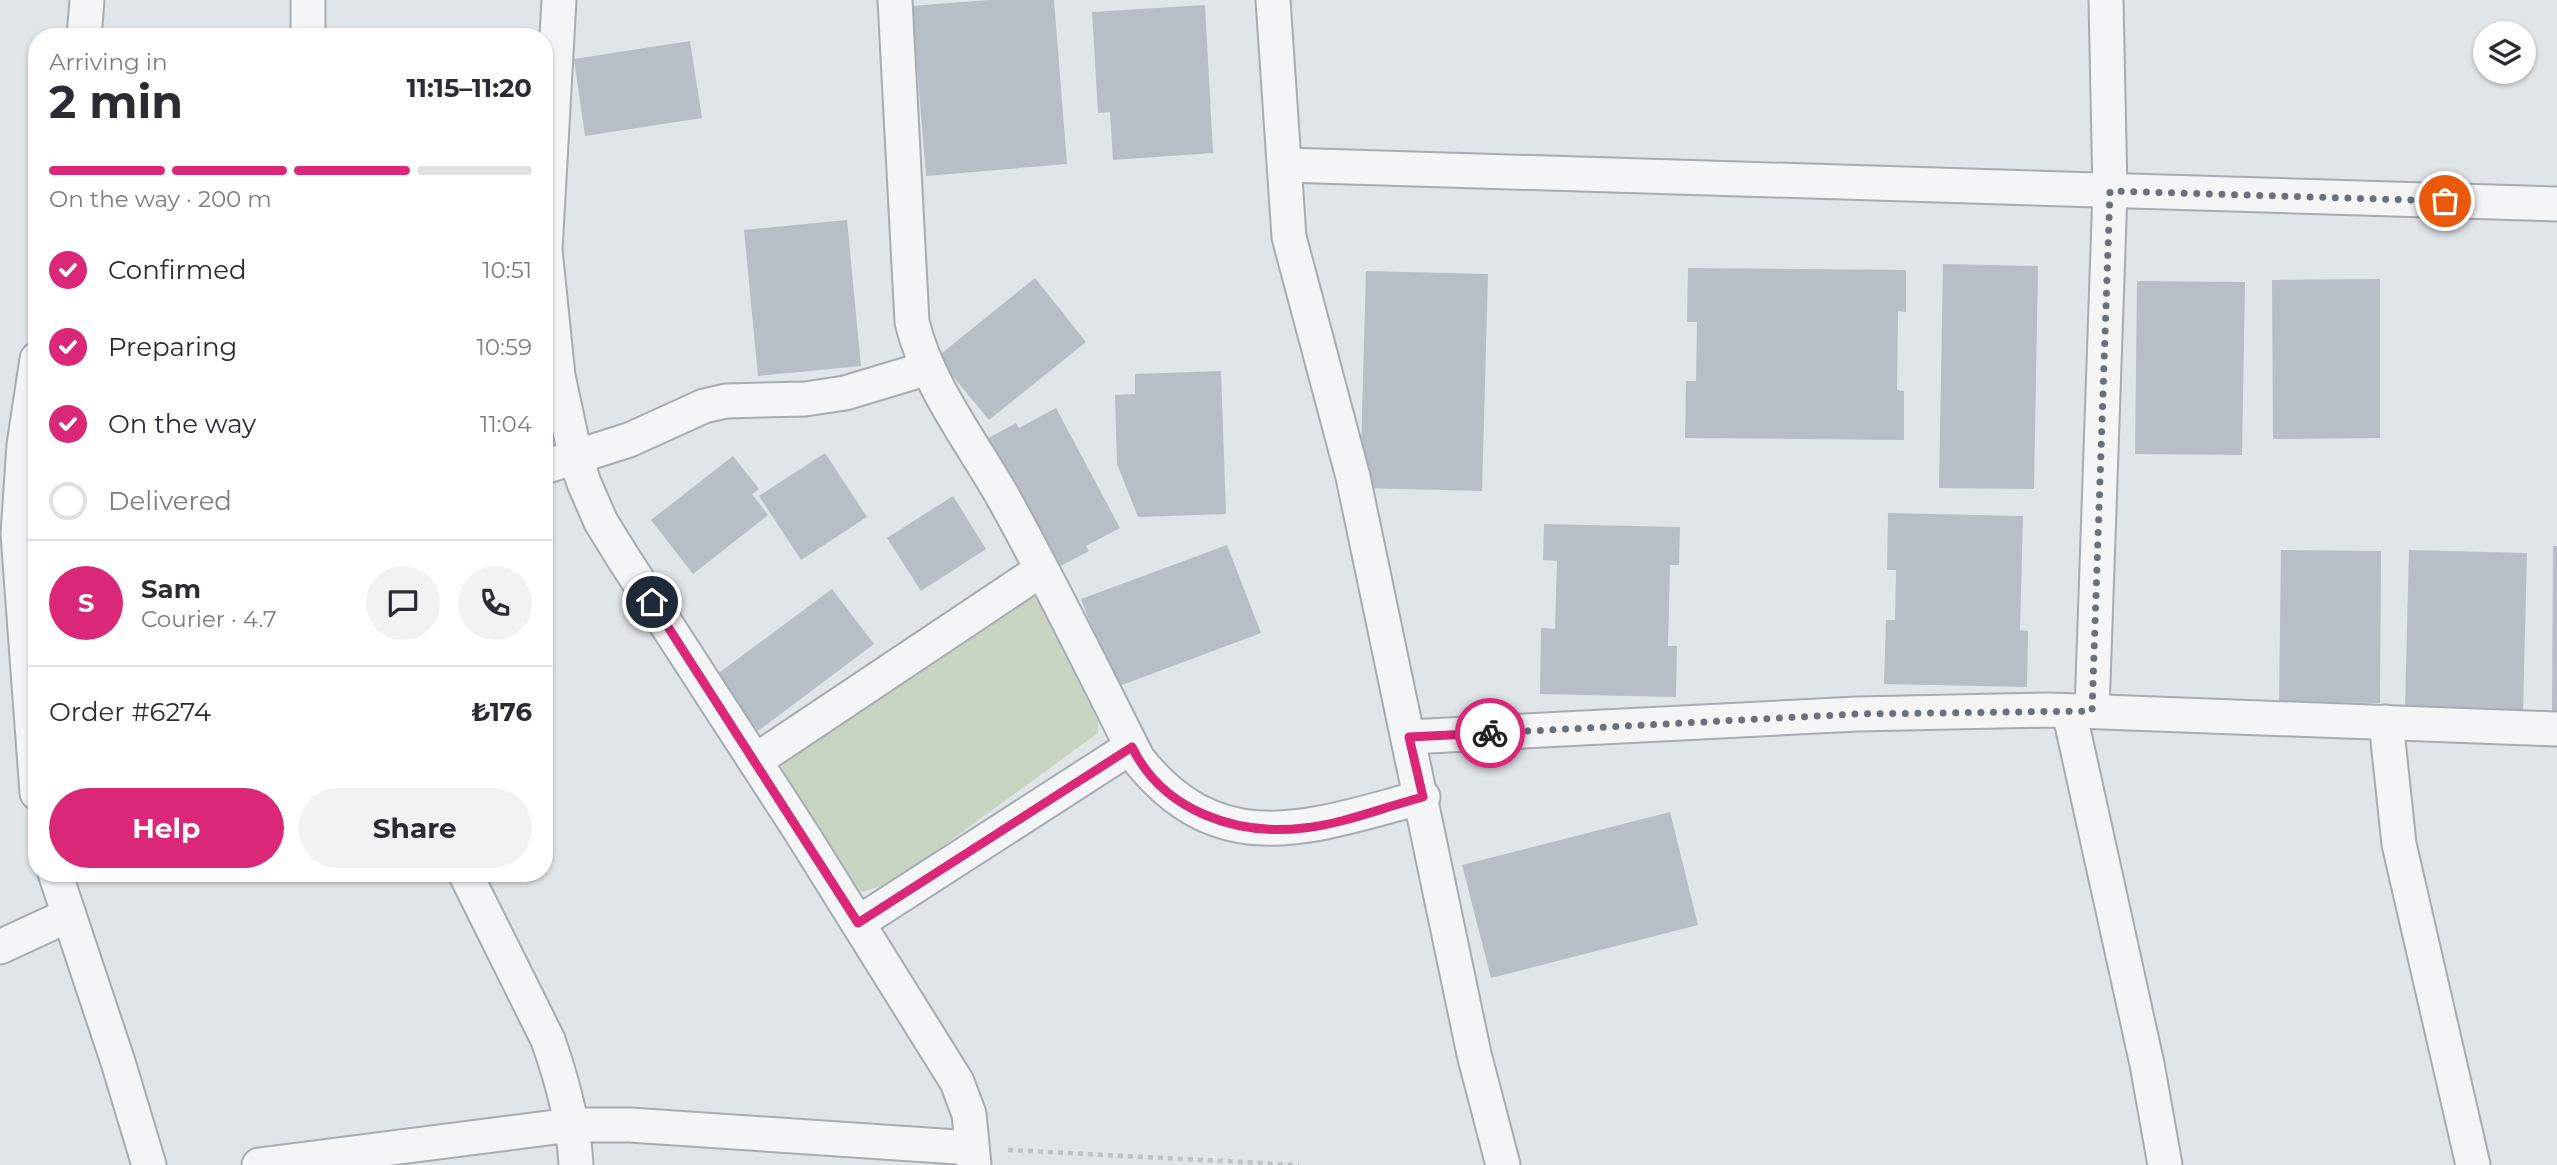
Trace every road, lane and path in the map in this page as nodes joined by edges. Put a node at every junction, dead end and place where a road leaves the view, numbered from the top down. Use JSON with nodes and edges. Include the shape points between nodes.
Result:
{"nodes":[{"id":1,"x":87,"y":0,"type":"edge"},
{"id":2,"x":308,"y":0,"type":"edge"},
{"id":3,"x":559,"y":0,"type":"edge"},
{"id":4,"x":895,"y":0,"type":"edge"},
{"id":5,"x":1273,"y":0,"type":"edge"},
{"id":6,"x":2106,"y":0,"type":"edge"},
{"id":7,"x":84,"y":28,"type":"edge"},
{"id":8,"x":308,"y":28,"type":"edge"},
{"id":9,"x":553,"y":107,"type":"edge"},
{"id":10,"x":1285,"y":165,"type":"junction"},
{"id":11,"x":2110,"y":191,"type":"junction"},
{"id":12,"x":2557,"y":204,"type":"edge"},
{"id":13,"x":553,"y":328,"type":"edge"},
{"id":14,"x":928,"y":368,"type":"junction"},
{"id":15,"x":28,"y":414,"type":"edge"},
{"id":16,"x":576,"y":459,"type":"junction"},
{"id":17,"x":553,"y":465,"type":"edge"},
{"id":18,"x":19,"y":554,"type":"edge"},
{"id":19,"x":1041,"y":570,"type":"junction"},
{"id":20,"x":28,"y":674,"type":"edge"},
{"id":21,"x":2080,"y":711,"type":"junction"},
{"id":22,"x":2386,"y":722,"type":"junction"},
{"id":23,"x":2557,"y":729,"type":"edge"},
{"id":24,"x":1409,"y":737,"type":"junction"},
{"id":25,"x":1132,"y":747,"type":"junction"},
{"id":26,"x":755,"y":761,"type":"junction"},
{"id":27,"x":1423,"y":797,"type":"junction"},
{"id":28,"x":58,"y":882,"type":"edge"},
{"id":29,"x":469,"y":882,"type":"edge"},
{"id":30,"x":69,"y":915,"type":"junction"},
{"id":31,"x":858,"y":923,"type":"junction"},
{"id":32,"x":0,"y":947,"type":"edge"},
{"id":33,"x":570,"y":1125,"type":"junction"},
{"id":34,"x":973,"y":1157,"type":"edge"},
{"id":35,"x":149,"y":1165,"type":"edge"},
{"id":36,"x":259,"y":1165,"type":"edge"},
{"id":37,"x":576,"y":1165,"type":"edge"},
{"id":38,"x":1299,"y":1165,"type":"edge"},
{"id":39,"x":1503,"y":1165,"type":"edge"},
{"id":40,"x":2165,"y":1165,"type":"edge"},
{"id":41,"x":2473,"y":1165,"type":"edge"}],
"edges":[{"from":1,"to":7,"type":"street"},
{"from":2,"to":8,"type":"street"},
{"from":3,"to":9,"type":"street"},
{"from":4,"to":14,"type":"street","via":[[912,321]]},
{"from":5,"to":10,"type":"street"},
{"from":6,"to":11,"type":"street"},
{"from":10,"to":11,"type":"street"},
{"from":10,"to":24,"type":"street","via":[[1289,236],[1353,477]]},
{"from":11,"to":12,"type":"street"},
{"from":11,"to":21,"type":"street"},
{"from":13,"to":16,"type":"street"},
{"from":14,"to":16,"type":"street","via":[[805,400],[726,401],[704,406]]},
{"from":14,"to":19,"type":"street"},
{"from":15,"to":18,"type":"street"},
{"from":16,"to":17,"type":"street"},
{"from":16,"to":26,"type":"street","via":[[601,522]]},
{"from":18,"to":20,"type":"street"},
{"from":19,"to":25,"type":"street"},
{"from":19,"to":26,"type":"street"},
{"from":21,"to":22,"type":"street"},
{"from":21,"to":24,"type":"street","via":[[1857,714]]},
{"from":21,"to":40,"type":"street"},
{"from":22,"to":23,"type":"street"},
{"from":22,"to":41,"type":"street","via":[[2399,844]]},
{"from":24,"to":27,"type":"street"},
{"from":25,"to":27,"type":"street","via":[[1157,783],[1184,806],[1216,820],[1263,830],[1305,828]]},
{"from":25,"to":31,"type":"street"},
{"from":26,"to":31,"type":"street"},
{"from":27,"to":39,"type":"street","via":[[1474,1054]]},
{"from":28,"to":30,"type":"street"},
{"from":29,"to":33,"type":"street","via":[[548,1040]]},
{"from":30,"to":32,"type":"street"},
{"from":30,"to":35,"type":"street"},
{"from":31,"to":34,"type":"street","via":[[957,1082],[969,1114]]},
{"from":33,"to":34,"type":"street","via":[[631,1125]]},
{"from":33,"to":36,"type":"street"},
{"from":33,"to":37,"type":"street"},
{"from":34,"to":38,"type":"path"}]}
